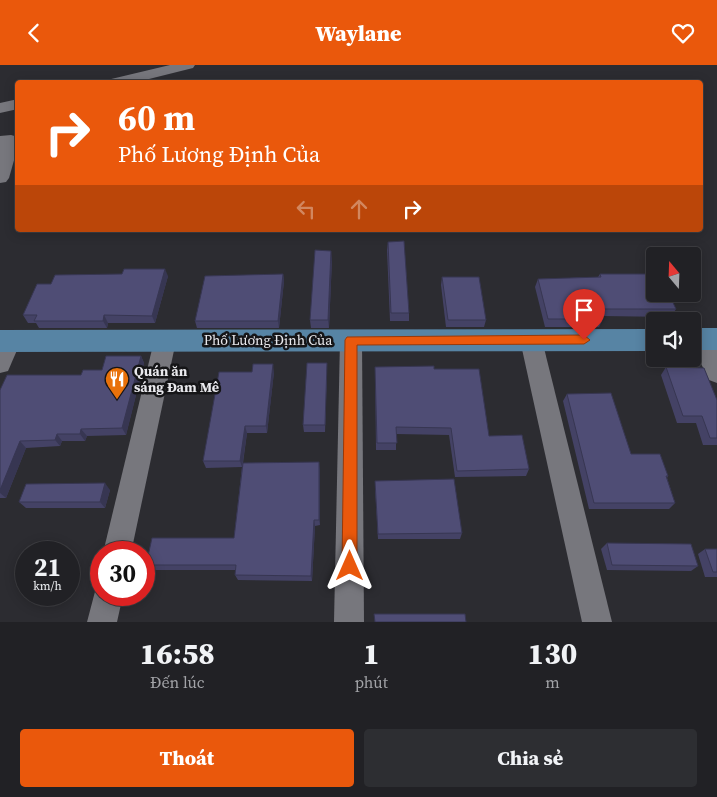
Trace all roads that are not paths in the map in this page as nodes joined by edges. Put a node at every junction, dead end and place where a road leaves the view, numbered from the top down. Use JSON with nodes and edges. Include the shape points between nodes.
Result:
{"nodes":[{"id":1,"x":188,"y":65,"type":"edge"},
{"id":2,"x":125,"y":80,"type":"edge"},
{"id":3,"x":15,"y":105,"type":"edge"},
{"id":4,"x":0,"y":108,"type":"edge"},
{"id":5,"x":0,"y":141,"type":"edge"},
{"id":6,"x":0,"y":178,"type":"edge"},
{"id":7,"x":646,"y":339,"type":"edge"},
{"id":8,"x":703,"y":339,"type":"edge"},
{"id":9,"x":351,"y":340,"type":"junction"},
{"id":10,"x":531,"y":340,"type":"junction"},
{"id":11,"x":165,"y":341,"type":"junction"},
{"id":12,"x":3,"y":349,"type":"edge"},
{"id":13,"x":717,"y":373,"type":"edge"},
{"id":14,"x":120,"y":541,"type":"edge"},
{"id":15,"x":106,"y":606,"type":"edge"},
{"id":16,"x":102,"y":622,"type":"edge"},
{"id":17,"x":349,"y":622,"type":"edge"},
{"id":18,"x":597,"y":622,"type":"edge"}],
"edges":[{"from":1,"to":2,"type":"street"},
{"from":3,"to":4,"type":"street"},
{"from":5,"to":6,"type":"street","via":[[11,140]]},
{"from":7,"to":10,"type":"main road","name":"Phố Lương Định Của"},
{"from":8,"to":13,"type":"street"},
{"from":9,"to":10,"type":"main road","name":"Phố Lương Định Của"},
{"from":9,"to":11,"type":"main road","name":"Phố Lương Định Của"},
{"from":9,"to":17,"type":"street"},
{"from":10,"to":18,"type":"street"},
{"from":11,"to":12,"type":"main road","name":"Phố Lương Định Của"},
{"from":11,"to":14,"type":"street"},
{"from":15,"to":16,"type":"street"}]}
